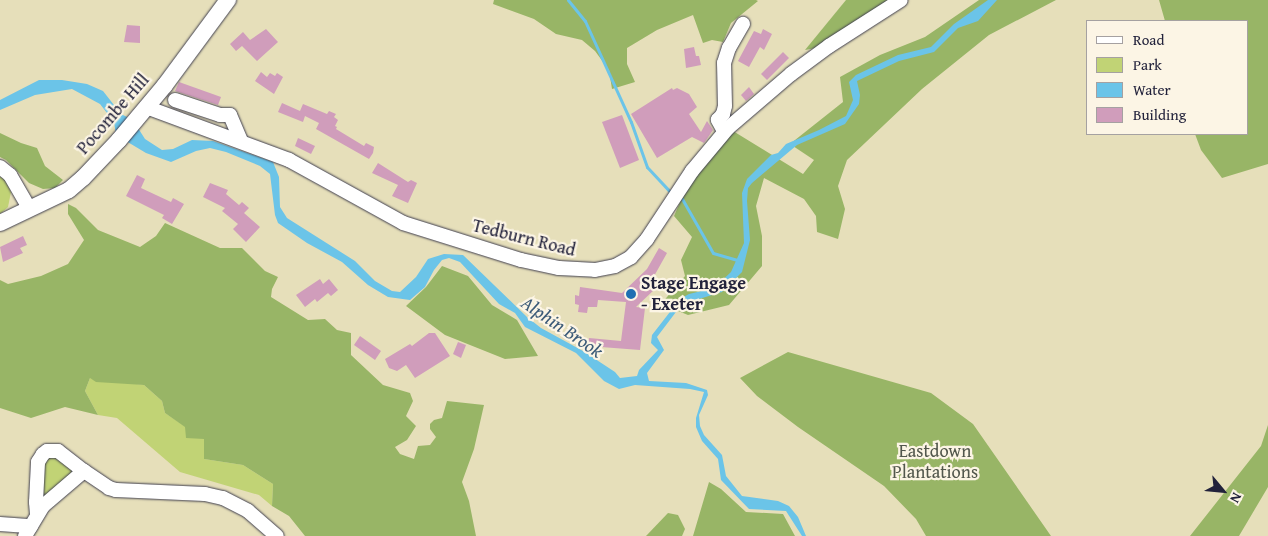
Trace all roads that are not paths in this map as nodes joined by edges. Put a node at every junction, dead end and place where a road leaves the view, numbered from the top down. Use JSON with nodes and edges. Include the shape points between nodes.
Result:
{"nodes":[{"id":1,"x":228,"y":0,"type":"edge"},
{"id":2,"x":901,"y":0,"type":"edge"},
{"id":3,"x":743,"y":24,"type":"dead end"},
{"id":4,"x":175,"y":100,"type":"dead end"},
{"id":5,"x":146,"y":108,"type":"junction"},
{"id":6,"x":724,"y":131,"type":"junction"},
{"id":7,"x":241,"y":141,"type":"junction"},
{"id":8,"x":0,"y":167,"type":"edge"},
{"id":9,"x":30,"y":209,"type":"junction"},
{"id":10,"x":0,"y":223,"type":"edge"},
{"id":11,"x":84,"y":471,"type":"junction"},
{"id":12,"x":0,"y":524,"type":"edge"},
{"id":13,"x":31,"y":525,"type":"edge"},
{"id":14,"x":272,"y":534,"type":"edge"}],
"edges":[{"from":1,"to":5,"type":"main road","name":"Pocombe Hill"},
{"from":2,"to":6,"type":"street","name":"Tedburn Road","via":[[791,74]]},
{"from":3,"to":6,"type":"street","via":[[724,63],[725,106],[718,120]]},
{"from":4,"to":7,"type":"street","via":[[220,115],[230,115]]},
{"from":5,"to":7,"type":"street","name":"Tedburn Road"},
{"from":5,"to":9,"type":"main road","name":"Pocombe Hill","via":[[69,190]]},
{"from":6,"to":7,"type":"street","name":"Tedburn Road","via":[[692,171],[647,240],[631,257],[615,266],[578,271],[521,260],[403,223],[289,160]]},
{"from":8,"to":9,"type":"street","via":[[10,175]]},
{"from":9,"to":10,"type":"main road","name":"Pocombe Hill"},
{"from":11,"to":13,"type":"street","via":[[48,502]]},
{"from":11,"to":13,"type":"street","via":[[58,451],[43,454],[38,462]]},
{"from":11,"to":14,"type":"street","via":[[116,490],[205,494],[223,498],[248,511]]},
{"from":12,"to":13,"type":"street"}]}
